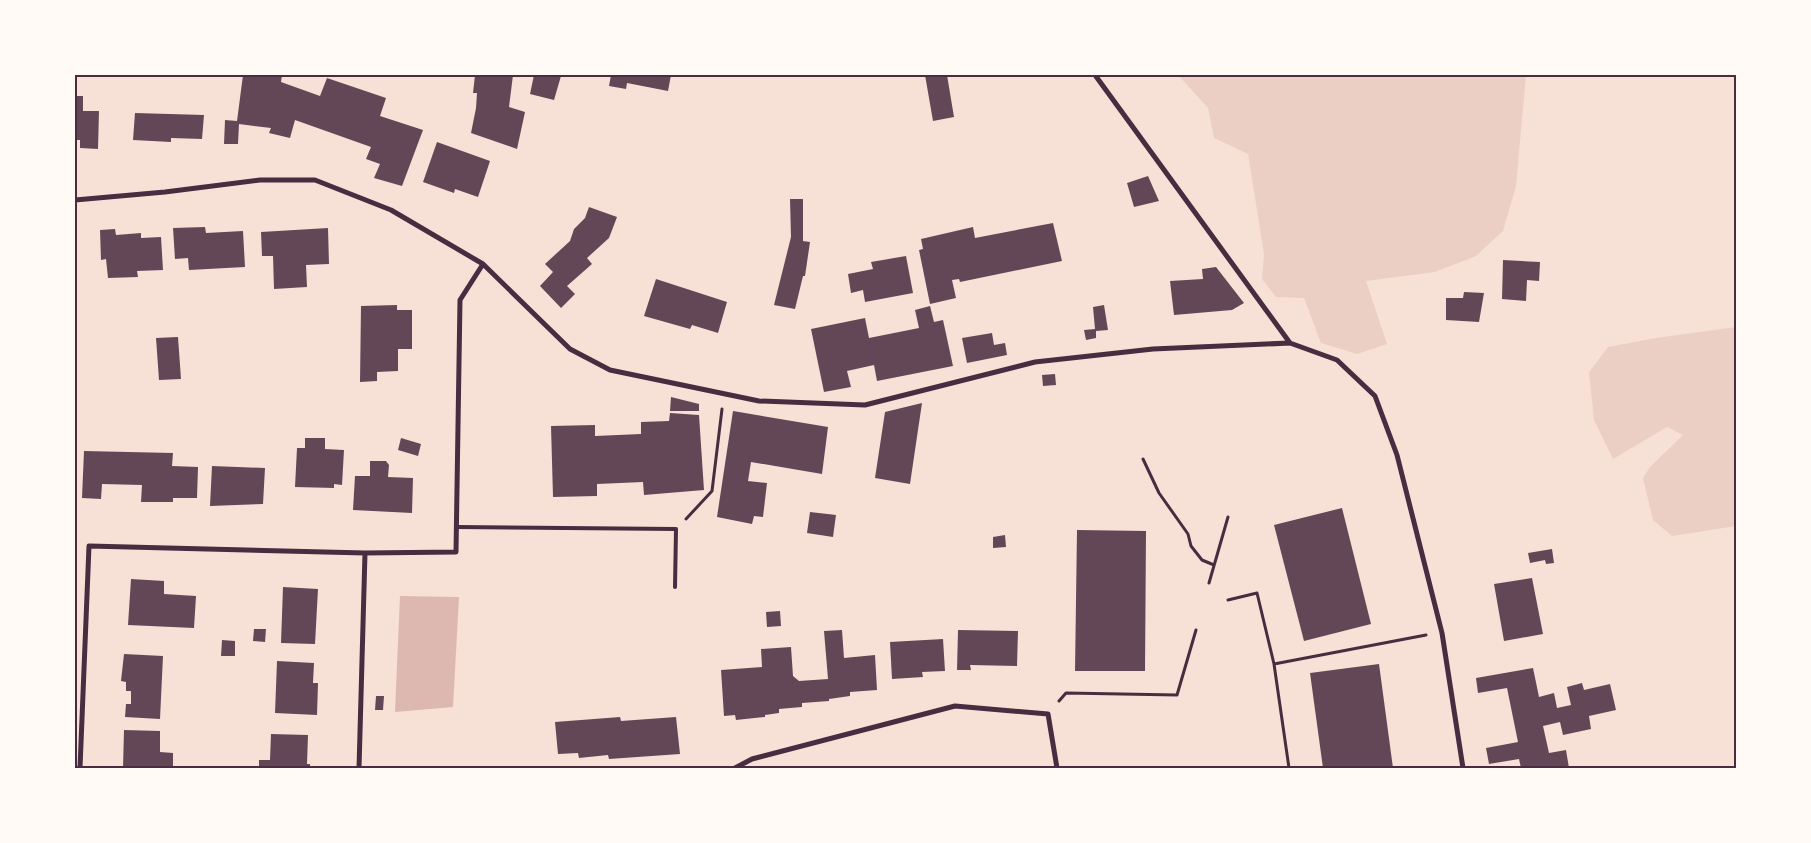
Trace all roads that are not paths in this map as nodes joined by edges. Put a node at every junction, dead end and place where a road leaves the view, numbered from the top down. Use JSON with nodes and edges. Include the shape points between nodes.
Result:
{"nodes":[{"id":1,"x":1095,"y":75,"type":"edge"},
{"id":2,"x":75,"y":200,"type":"edge"},
{"id":3,"x":483,"y":264,"type":"junction"},
{"id":4,"x":1290,"y":343,"type":"junction"},
{"id":5,"x":457,"y":527,"type":"junction"},
{"id":6,"x":365,"y":553,"type":"junction"},
{"id":7,"x":675,"y":587,"type":"dead end"},
{"id":8,"x":80,"y":768,"type":"edge"},
{"id":9,"x":359,"y":768,"type":"edge"},
{"id":10,"x":735,"y":768,"type":"edge"},
{"id":11,"x":1057,"y":768,"type":"edge"},
{"id":12,"x":1463,"y":768,"type":"edge"}],
"edges":[{"from":1,"to":4,"type":"street"},
{"from":2,"to":3,"type":"street","via":[[260,180],[315,180],[391,210]]},
{"from":3,"to":4,"type":"street","via":[[570,349],[610,370],[759,401],[865,405],[1034,362],[1153,349]]},
{"from":3,"to":5,"type":"street","via":[[460,300]]},
{"from":4,"to":12,"type":"street","via":[[1337,360],[1375,396],[1397,455],[1442,632]]},
{"from":5,"to":6,"type":"street","via":[[456,552]]},
{"from":5,"to":7,"type":"lane","via":[[676,529]]},
{"from":6,"to":8,"type":"street","via":[[88,546]]},
{"from":6,"to":9,"type":"street"},
{"from":10,"to":11,"type":"street","via":[[752,759],[955,706],[1048,714]]}]}
